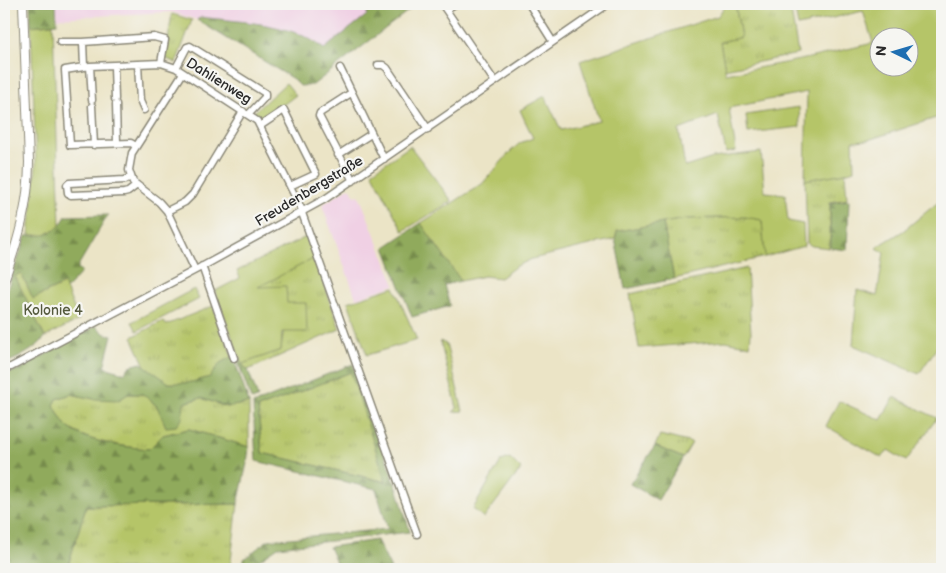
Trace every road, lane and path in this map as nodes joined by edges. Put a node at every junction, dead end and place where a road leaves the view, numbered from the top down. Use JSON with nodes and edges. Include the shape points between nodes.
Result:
{"nodes":[{"id":1,"x":23,"y":4,"type":"edge"},
{"id":2,"x":455,"y":4,"type":"edge"},
{"id":3,"x":529,"y":4,"type":"edge"},
{"id":4,"x":608,"y":4,"type":"edge"},
{"id":5,"x":444,"y":7,"type":"edge"},
{"id":6,"x":60,"y":42,"type":"dead end"},
{"id":7,"x":83,"y":42,"type":"junction"},
{"id":8,"x":553,"y":42,"type":"junction"},
{"id":9,"x":161,"y":63,"type":"junction"},
{"id":10,"x":138,"y":64,"type":"junction"},
{"id":11,"x":378,"y":65,"type":"dead end"},
{"id":12,"x":114,"y":66,"type":"junction"},
{"id":13,"x":87,"y":67,"type":"junction"},
{"id":14,"x":176,"y":68,"type":"junction"},
{"id":15,"x":340,"y":68,"type":"dead end"},
{"id":16,"x":183,"y":73,"type":"junction"},
{"id":17,"x":495,"y":82,"type":"junction"},
{"id":18,"x":351,"y":93,"type":"junction"},
{"id":19,"x":144,"y":110,"type":"dead end"},
{"id":20,"x":246,"y":113,"type":"junction"},
{"id":21,"x":260,"y":126,"type":"junction"},
{"id":22,"x":428,"y":129,"type":"junction"},
{"id":23,"x":371,"y":134,"type":"junction"},
{"id":24,"x":118,"y":143,"type":"junction"},
{"id":25,"x":94,"y":145,"type":"junction"},
{"id":26,"x":136,"y":146,"type":"junction"},
{"id":27,"x":338,"y":155,"type":"junction"},
{"id":28,"x":384,"y":159,"type":"junction"},
{"id":29,"x":131,"y":177,"type":"junction"},
{"id":30,"x":353,"y":181,"type":"junction"},
{"id":31,"x":136,"y":185,"type":"junction"},
{"id":32,"x":290,"y":186,"type":"junction"},
{"id":33,"x":167,"y":211,"type":"junction"},
{"id":34,"x":302,"y":212,"type":"junction"},
{"id":35,"x":202,"y":266,"type":"junction"},
{"id":36,"x":196,"y":270,"type":"junction"},
{"id":37,"x":4,"y":281,"type":"edge"},
{"id":38,"x":234,"y":358,"type":"dead end"},
{"id":39,"x":4,"y":368,"type":"edge"},
{"id":40,"x":417,"y":534,"type":"dead end"}],
"edges":[{"from":1,"to":37,"type":"main road","via":[[28,187],[22,225]]},
{"from":2,"to":5,"type":"street"},
{"from":3,"to":8,"type":"street"},
{"from":4,"to":8,"type":"street","name":"Freudenbergstraße"},
{"from":5,"to":17,"type":"street"},
{"from":6,"to":7,"type":"street"},
{"from":7,"to":9,"type":"street","via":[[163,38]]},
{"from":7,"to":13,"type":"street"},
{"from":8,"to":17,"type":"street","name":"Freudenbergstraße"},
{"from":9,"to":10,"type":"street","name":"Dahlienweg"},
{"from":9,"to":14,"type":"street","name":"Dahlienweg"},
{"from":10,"to":12,"type":"street","name":"Dahlienweg"},
{"from":10,"to":19,"type":"street","via":[[140,101]]},
{"from":11,"to":22,"type":"street","via":[[387,68]]},
{"from":12,"to":13,"type":"street","name":"Dahlienweg"},
{"from":12,"to":24,"type":"street"},
{"from":13,"to":25,"type":"street"},
{"from":13,"to":25,"type":"street","name":"Dahlienweg","via":[[65,70],[69,143],[72,146]]},
{"from":14,"to":16,"type":"street","name":"Dahlienweg"},
{"from":14,"to":20,"type":"street","via":[[186,47],[190,46],[265,93],[265,98]]},
{"from":15,"to":18,"type":"street"},
{"from":16,"to":20,"type":"street","name":"Dahlienweg"},
{"from":16,"to":26,"type":"street"},
{"from":17,"to":22,"type":"street","name":"Freudenbergstraße"},
{"from":18,"to":23,"type":"street"},
{"from":18,"to":27,"type":"street","via":[[319,114]]},
{"from":20,"to":21,"type":"street","name":"Dahlienweg"},
{"from":20,"to":33,"type":"street","via":[[193,194]]},
{"from":21,"to":32,"type":"street","name":"Dahlienweg"},
{"from":21,"to":32,"type":"street","via":[[284,110],[316,174]]},
{"from":22,"to":28,"type":"street","name":"Freudenbergstraße"},
{"from":23,"to":27,"type":"street"},
{"from":23,"to":28,"type":"street"},
{"from":24,"to":25,"type":"street"},
{"from":24,"to":26,"type":"street"},
{"from":26,"to":29,"type":"street","via":[[129,163]]},
{"from":27,"to":30,"type":"street"},
{"from":28,"to":30,"type":"street","name":"Freudenbergstraße"},
{"from":29,"to":31,"type":"street"},
{"from":29,"to":31,"type":"street","via":[[68,183],[68,193],[124,193]]},
{"from":30,"to":34,"type":"street","name":"Freudenbergstraße"},
{"from":31,"to":33,"type":"street"},
{"from":32,"to":34,"type":"street","name":"Dahlienweg"},
{"from":33,"to":36,"type":"street"},
{"from":34,"to":35,"type":"street","name":"Freudenbergstraße"},
{"from":34,"to":40,"type":"street","name":"Dahlienweg"},
{"from":35,"to":36,"type":"street","name":"Freudenbergstraße"},
{"from":35,"to":38,"type":"street"},
{"from":36,"to":39,"type":"street","name":"Freudenbergstraße"}]}
